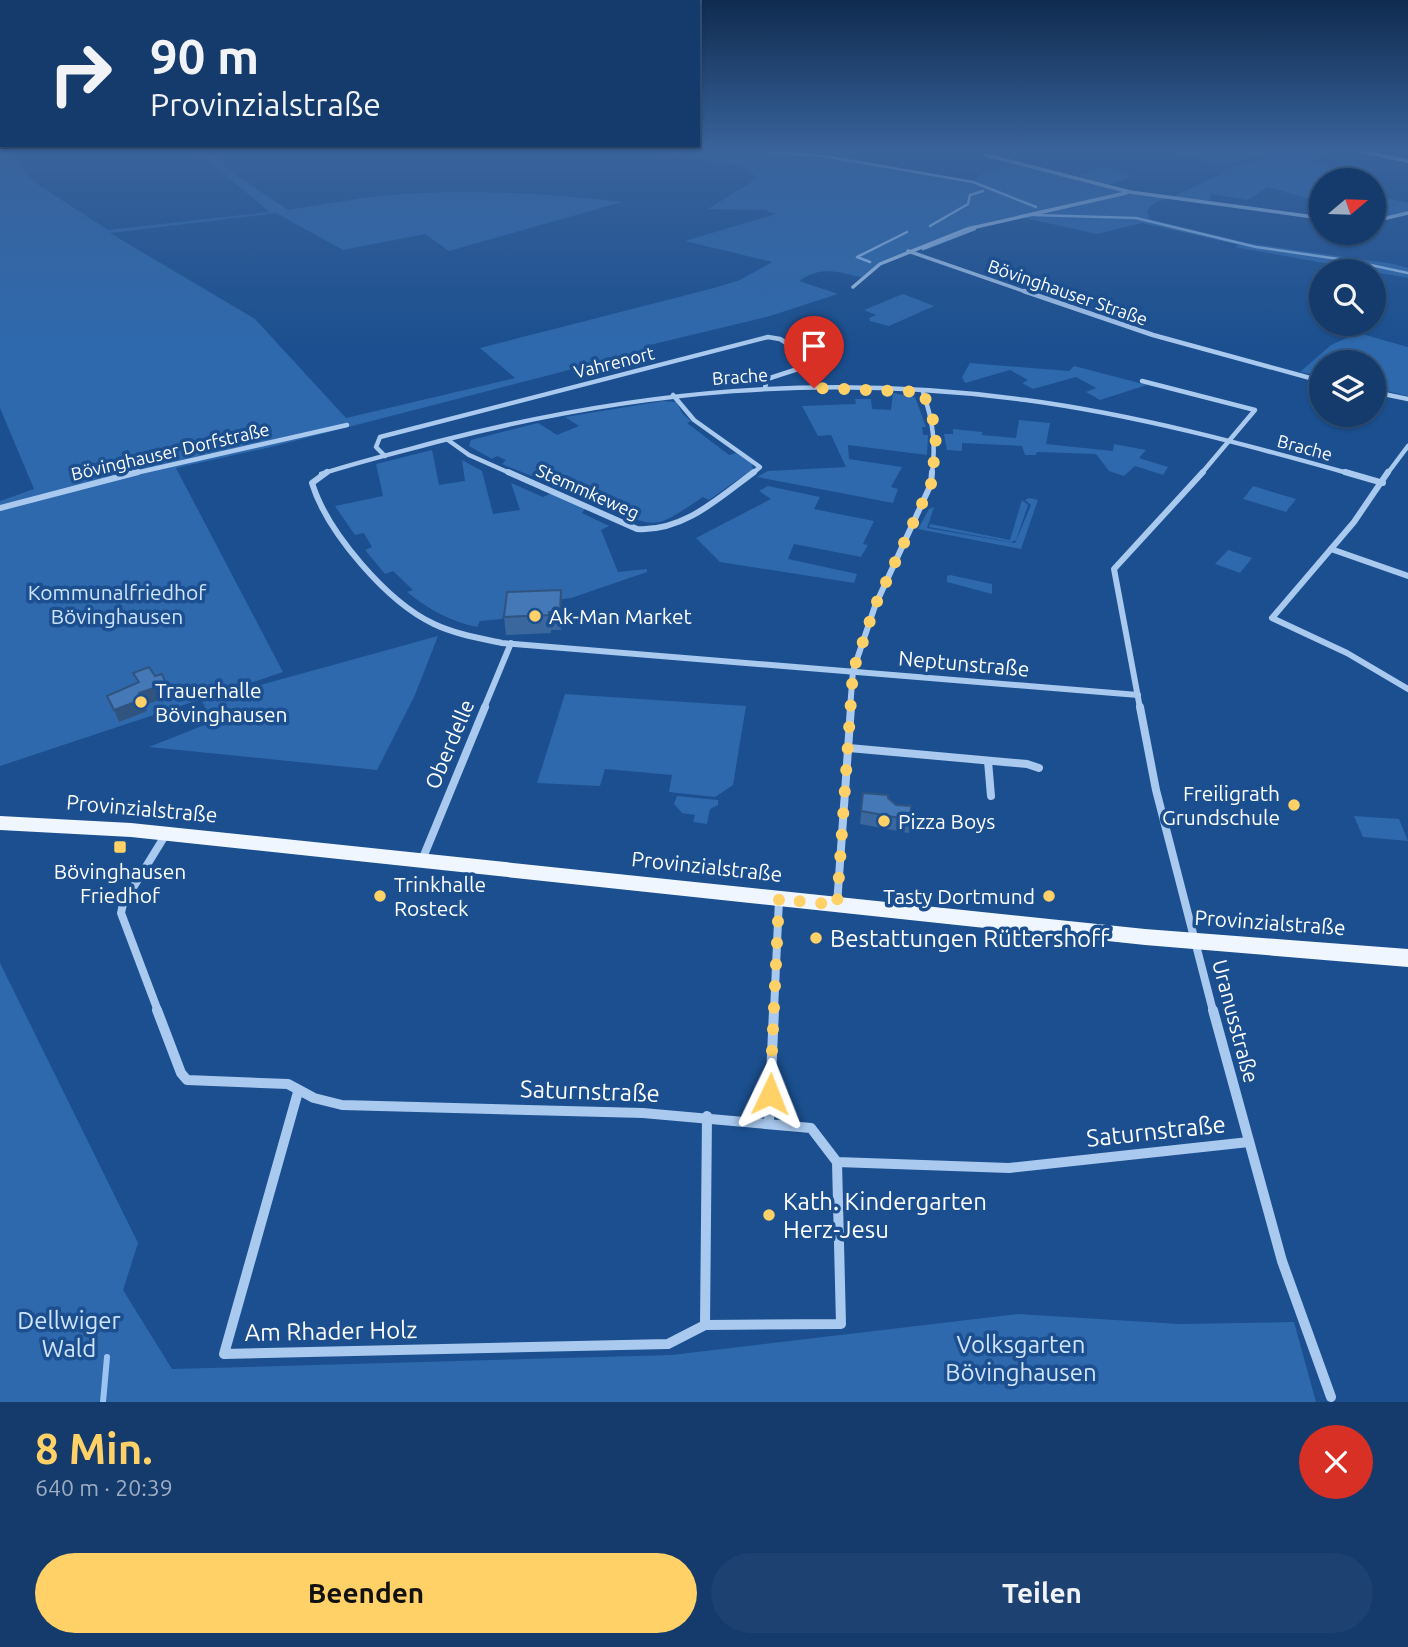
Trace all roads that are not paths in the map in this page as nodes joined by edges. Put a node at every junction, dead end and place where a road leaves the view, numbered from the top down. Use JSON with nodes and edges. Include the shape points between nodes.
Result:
{"nodes":[{"id":1,"x":1015,"y":216,"type":"edge"},
{"id":2,"x":908,"y":251,"type":"junction"},
{"id":3,"x":853,"y":287,"type":"dead end"},
{"id":4,"x":1309,"y":378,"type":"edge"},
{"id":5,"x":1142,"y":381,"type":"dead end"},
{"id":6,"x":765,"y":388,"type":"junction"},
{"id":7,"x":923,"y":392,"type":"junction"},
{"id":8,"x":1386,"y":394,"type":"edge"},
{"id":9,"x":673,"y":395,"type":"junction"},
{"id":10,"x":1408,"y":399,"type":"edge"},
{"id":11,"x":347,"y":425,"type":"dead end"},
{"id":12,"x":448,"y":440,"type":"junction"},
{"id":13,"x":1229,"y":442,"type":"junction"},
{"id":14,"x":1408,"y":446,"type":"edge"},
{"id":15,"x":385,"y":456,"type":"junction"},
{"id":16,"x":312,"y":483,"type":"joint"},
{"id":17,"x":1383,"y":483,"type":"junction"},
{"id":18,"x":0,"y":508,"type":"edge"},
{"id":19,"x":1331,"y":549,"type":"junction"},
{"id":20,"x":1408,"y":576,"type":"edge"},
{"id":21,"x":511,"y":643,"type":"junction"},
{"id":22,"x":853,"y":671,"type":"junction"},
{"id":23,"x":1408,"y":689,"type":"edge"},
{"id":24,"x":1138,"y":695,"type":"junction"},
{"id":25,"x":849,"y":748,"type":"junction"},
{"id":26,"x":988,"y":761,"type":"junction"},
{"id":27,"x":1039,"y":768,"type":"dead end"},
{"id":28,"x":991,"y":796,"type":"dead end"},
{"id":29,"x":0,"y":822,"type":"edge"},
{"id":30,"x":166,"y":834,"type":"junction"},
{"id":31,"x":422,"y":860,"type":"junction"},
{"id":32,"x":779,"y":899,"type":"junction"},
{"id":33,"x":837,"y":905,"type":"junction"},
{"id":34,"x":1194,"y":940,"type":"junction"},
{"id":35,"x":1408,"y":958,"type":"edge"},
{"id":36,"x":298,"y":1092,"type":"junction"},
{"id":37,"x":707,"y":1116,"type":"junction"},
{"id":38,"x":769,"y":1122,"type":"junction"},
{"id":39,"x":1249,"y":1142,"type":"junction"},
{"id":40,"x":837,"y":1162,"type":"junction"},
{"id":41,"x":705,"y":1325,"type":"junction"},
{"id":42,"x":1331,"y":1397,"type":"dead end"}],
"edges":[{"from":1,"to":2,"type":"street"},
{"from":2,"to":3,"type":"street","via":[[880,264]]},
{"from":2,"to":4,"type":"street","name":"Bövinghauser Straße","via":[[1153,335]]},
{"from":5,"to":13,"type":"street","via":[[1255,410]]},
{"from":6,"to":7,"type":"street","name":"Brache"},
{"from":6,"to":9,"type":"street","name":"Brache"},
{"from":6,"to":15,"type":"street","name":"Vahrenort","via":[[772,376],[814,362],[780,339],[768,337],[380,437],[376,447]]},
{"from":7,"to":13,"type":"street","name":"Brache","via":[[1073,408]]},
{"from":7,"to":22,"type":"street","via":[[936,444],[931,484],[875,606]]},
{"from":8,"to":10,"type":"street"},
{"from":9,"to":12,"type":"street","name":"Brache","via":[[575,410]]},
{"from":9,"to":12,"type":"street","name":"Stemmkeweg","via":[[694,420],[760,467],[688,519],[649,531],[470,455]]},
{"from":11,"to":18,"type":"street","name":"Bövinghauser Dorfstraße"},
{"from":12,"to":15,"type":"street","name":"Brache"},
{"from":13,"to":17,"type":"street","name":"Brache"},
{"from":13,"to":24,"type":"street","name":"Uranusstraße","via":[[1114,569]]},
{"from":14,"to":17,"type":"street","via":[[1386,472]]},
{"from":15,"to":16,"type":"street","name":"Brache","via":[[321,474]]},
{"from":16,"to":21,"type":"street","name":"Neptunstraße","via":[[338,531],[371,574],[417,614],[459,634]]},
{"from":17,"to":19,"type":"street"},
{"from":19,"to":20,"type":"street"},
{"from":19,"to":23,"type":"street","via":[[1272,618],[1347,653]]},
{"from":21,"to":22,"type":"street","name":"Neptunstraße"},
{"from":21,"to":31,"type":"street","name":"Oberdelle"},
{"from":22,"to":24,"type":"street","name":"Neptunstraße"},
{"from":22,"to":25,"type":"street"},
{"from":24,"to":34,"type":"street","name":"Uranusstraße","via":[[1156,790]]},
{"from":25,"to":26,"type":"street"},
{"from":25,"to":33,"type":"street"},
{"from":26,"to":27,"type":"street"},
{"from":26,"to":28,"type":"street"},
{"from":29,"to":30,"type":"main road","name":"Provinzialstraße"},
{"from":30,"to":31,"type":"main road","name":"Provinzialstraße"},
{"from":30,"to":36,"type":"street","name":"Saturnstraße","via":[[121,913],[181,1073],[194,1082],[288,1084]]},
{"from":31,"to":32,"type":"main road","name":"Provinzialstraße"},
{"from":32,"to":33,"type":"main road","name":"Provinzialstraße"},
{"from":32,"to":38,"type":"street"},
{"from":33,"to":34,"type":"main road","name":"Provinzialstraße"},
{"from":34,"to":35,"type":"main road","name":"Provinzialstraße"},
{"from":34,"to":39,"type":"street","name":"Uranusstraße"},
{"from":36,"to":37,"type":"street","name":"Saturnstraße","via":[[329,1104],[363,1107]]},
{"from":36,"to":41,"type":"street","name":"Am Rhader Holz","via":[[224,1354],[668,1344]]},
{"from":37,"to":38,"type":"street","name":"Saturnstraße"},
{"from":37,"to":41,"type":"street"},
{"from":38,"to":40,"type":"street","name":"Saturnstraße","via":[[811,1128]]},
{"from":39,"to":40,"type":"street","name":"Saturnstraße","via":[[1009,1168]]},
{"from":39,"to":42,"type":"street","name":"Uranusstraße","via":[[1282,1261]]},
{"from":40,"to":41,"type":"street","name":"Am Rhader Holz","via":[[842,1324]]}]}
